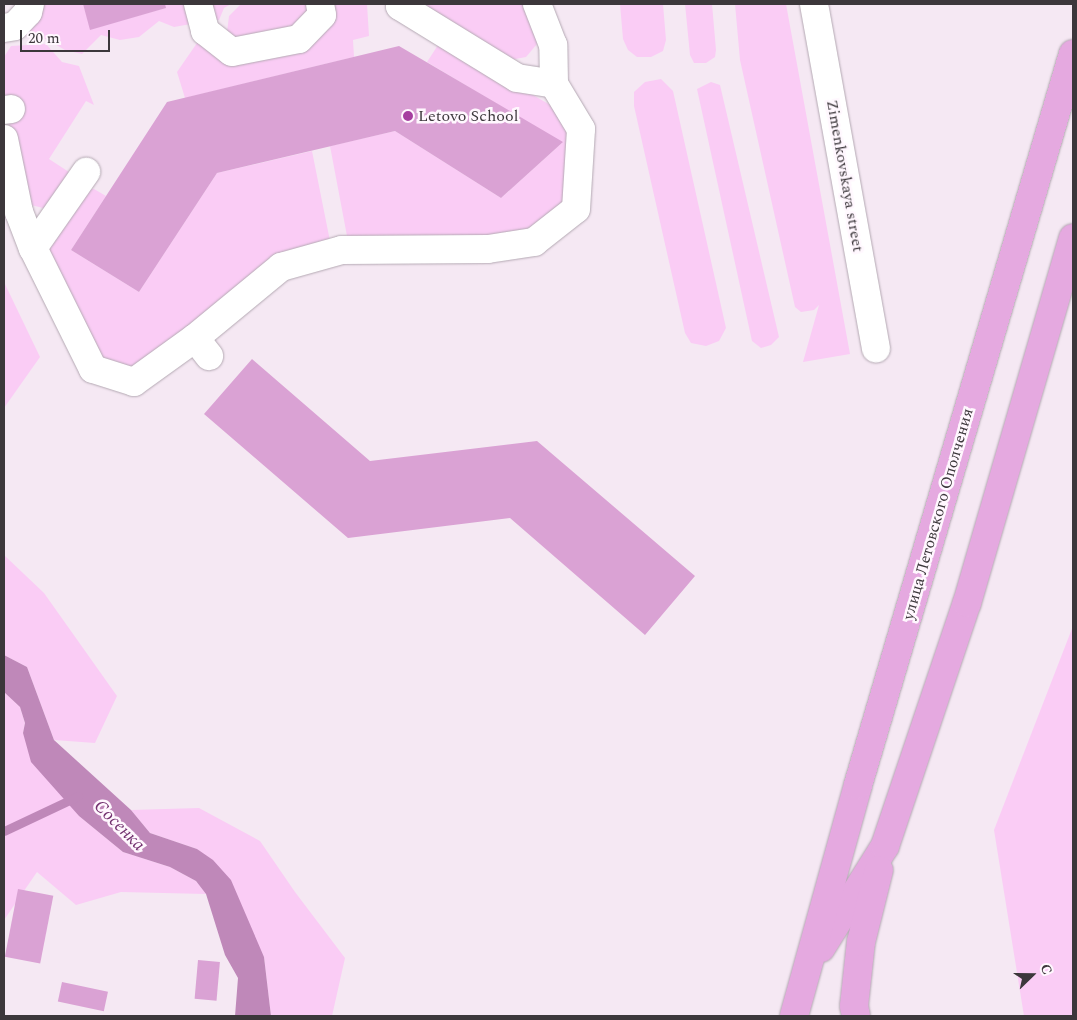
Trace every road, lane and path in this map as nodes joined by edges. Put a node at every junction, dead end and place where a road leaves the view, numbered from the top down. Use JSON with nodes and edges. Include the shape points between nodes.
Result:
{"nodes":[{"id":1,"x":30,"y":4,"type":"edge"},
{"id":2,"x":198,"y":4,"type":"edge"},
{"id":3,"x":320,"y":4,"type":"edge"},
{"id":4,"x":400,"y":4,"type":"edge"},
{"id":5,"x":537,"y":4,"type":"edge"},
{"id":6,"x":814,"y":4,"type":"edge"},
{"id":7,"x":4,"y":28,"type":"edge"},
{"id":8,"x":1073,"y":54,"type":"edge"},
{"id":9,"x":554,"y":84,"type":"junction"},
{"id":10,"x":4,"y":139,"type":"edge"},
{"id":11,"x":86,"y":172,"type":"dead end"},
{"id":12,"x":1073,"y":238,"type":"edge"},
{"id":13,"x":33,"y":248,"type":"junction"},
{"id":14,"x":876,"y":348,"type":"dead end"},
{"id":15,"x":885,"y":846,"type":"junction"},
{"id":16,"x":804,"y":975,"type":"junction"},
{"id":17,"x":794,"y":1016,"type":"edge"},
{"id":18,"x":856,"y":1016,"type":"edge"}],
"edges":[{"from":1,"to":7,"type":"street","via":[[28,12],[15,26]]},
{"from":2,"to":3,"type":"street","via":[[205,31],[232,52],[299,39],[322,15]]},
{"from":4,"to":9,"type":"street","via":[[517,78]]},
{"from":5,"to":9,"type":"street","via":[[553,45]]},
{"from":6,"to":14,"type":"street","name":"Zimenkovskaya street"},
{"from":8,"to":16,"type":"main road","name":"улица Летовского Ополчения"},
{"from":9,"to":13,"type":"street","via":[[580,129],[576,209],[534,242],[489,260],[342,250],[282,267],[202,347],[134,382],[93,369]]},
{"from":10,"to":13,"type":"street","via":[[19,212]]},
{"from":11,"to":13,"type":"street"},
{"from":12,"to":15,"type":"main road","name":"улица Летовского Ополчения","via":[[967,603]]},
{"from":15,"to":16,"type":"main road","name":"улица Летовского Ополчения"},
{"from":15,"to":18,"type":"main road","via":[[861,942],[854,1006]]},
{"from":16,"to":17,"type":"main road","name":"улица Летовского Ополчения"}]}
